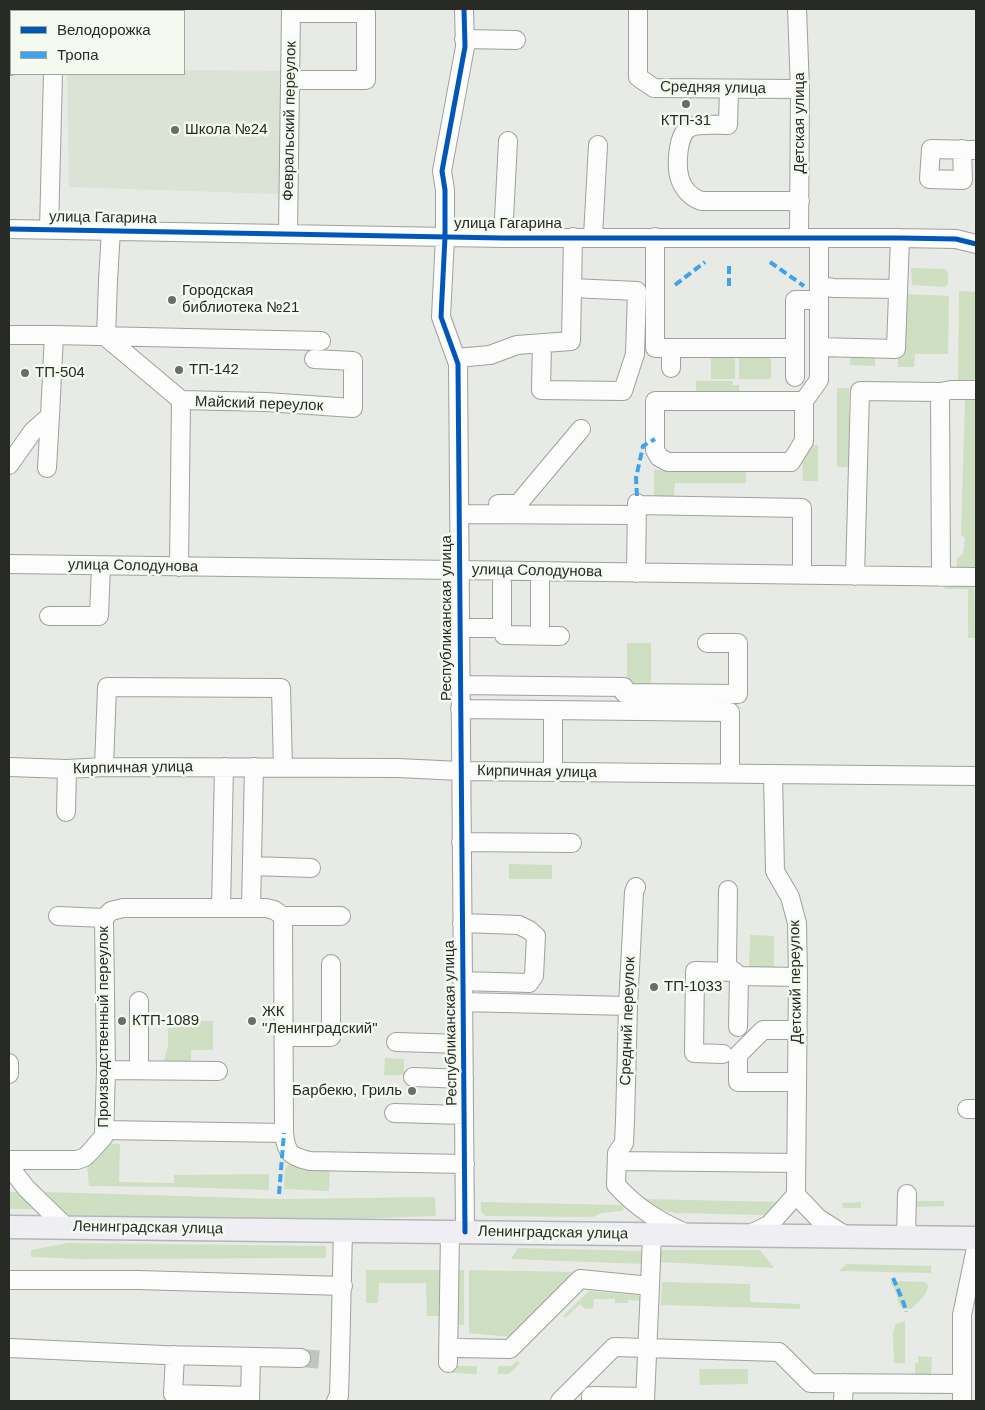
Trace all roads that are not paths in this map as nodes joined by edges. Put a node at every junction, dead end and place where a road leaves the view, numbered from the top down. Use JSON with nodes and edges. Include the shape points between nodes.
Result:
{"nodes":[{"id":1,"x":464,"y":9,"type":"edge"},
{"id":2,"x":638,"y":9,"type":"edge"},
{"id":3,"x":797,"y":9,"type":"edge"},
{"id":4,"x":291,"y":11,"type":"edge"},
{"id":5,"x":464,"y":39,"type":"junction"},
{"id":6,"x":516,"y":40,"type":"dead end"},
{"id":7,"x":53,"y":75,"type":"edge"},
{"id":8,"x":290,"y":80,"type":"junction"},
{"id":9,"x":730,"y":89,"type":"junction"},
{"id":10,"x":800,"y":89,"type":"junction"},
{"id":11,"x":508,"y":141,"type":"dead end"},
{"id":12,"x":598,"y":145,"type":"dead end"},
{"id":13,"x":800,"y":201,"type":"junction"},
{"id":14,"x":9,"y":229,"type":"edge"},
{"id":15,"x":49,"y":229,"type":"junction"},
{"id":16,"x":111,"y":230,"type":"junction"},
{"id":17,"x":288,"y":233,"type":"junction"},
{"id":18,"x":593,"y":236,"type":"junction"},
{"id":19,"x":445,"y":237,"type":"junction"},
{"id":20,"x":573,"y":237,"type":"junction"},
{"id":21,"x":655,"y":237,"type":"junction"},
{"id":22,"x":799,"y":237,"type":"junction"},
{"id":23,"x":503,"y":238,"type":"junction"},
{"id":24,"x":819,"y":238,"type":"junction"},
{"id":25,"x":900,"y":238,"type":"junction"},
{"id":26,"x":976,"y":244,"type":"edge"},
{"id":27,"x":572,"y":288,"type":"junction"},
{"id":28,"x":898,"y":289,"type":"junction"},
{"id":29,"x":819,"y":293,"type":"junction"},
{"id":30,"x":9,"y":335,"type":"edge"},
{"id":31,"x":54,"y":335,"type":"junction"},
{"id":32,"x":106,"y":337,"type":"junction"},
{"id":33,"x":321,"y":341,"type":"dead end"},
{"id":34,"x":542,"y":343,"type":"junction"},
{"id":35,"x":819,"y":347,"type":"junction"},
{"id":36,"x":671,"y":348,"type":"junction"},
{"id":37,"x":795,"y":348,"type":"junction"},
{"id":38,"x":456,"y":358,"type":"junction"},
{"id":39,"x":314,"y":359,"type":"dead end"},
{"id":40,"x":671,"y":368,"type":"dead end"},
{"id":41,"x":795,"y":377,"type":"dead end"},
{"id":42,"x":976,"y":390,"type":"edge"},
{"id":43,"x":940,"y":392,"type":"junction"},
{"id":44,"x":181,"y":400,"type":"junction"},
{"id":45,"x":804,"y":401,"type":"junction"},
{"id":46,"x":50,"y":416,"type":"junction"},
{"id":47,"x":581,"y":429,"type":"dead end"},
{"id":48,"x":9,"y":465,"type":"edge"},
{"id":49,"x":48,"y":468,"type":"dead end"},
{"id":50,"x":637,"y":506,"type":"junction"},
{"id":51,"x":460,"y":509,"type":"junction"},
{"id":52,"x":9,"y":564,"type":"edge"},
{"id":53,"x":101,"y":566,"type":"junction"},
{"id":54,"x":179,"y":566,"type":"junction"},
{"id":55,"x":459,"y":570,"type":"junction"},
{"id":56,"x":540,"y":571,"type":"junction"},
{"id":57,"x":636,"y":573,"type":"junction"},
{"id":58,"x":802,"y":575,"type":"junction"},
{"id":59,"x":855,"y":576,"type":"junction"},
{"id":60,"x":941,"y":577,"type":"junction"},
{"id":61,"x":976,"y":577,"type":"edge"},
{"id":62,"x":502,"y":583,"type":"dead end"},
{"id":63,"x":49,"y":616,"type":"dead end"},
{"id":64,"x":460,"y":628,"type":"junction"},
{"id":65,"x":502,"y":628,"type":"junction"},
{"id":66,"x":540,"y":636,"type":"junction"},
{"id":67,"x":560,"y":636,"type":"dead end"},
{"id":68,"x":707,"y":643,"type":"dead end"},
{"id":69,"x":460,"y":686,"type":"junction"},
{"id":70,"x":730,"y":694,"type":"junction"},
{"id":71,"x":460,"y":709,"type":"junction"},
{"id":72,"x":553,"y":710,"type":"junction"},
{"id":73,"x":730,"y":712,"type":"junction"},
{"id":74,"x":104,"y":767,"type":"junction"},
{"id":75,"x":224,"y":767,"type":"junction"},
{"id":76,"x":254,"y":767,"type":"junction"},
{"id":77,"x":9,"y":768,"type":"edge"},
{"id":78,"x":283,"y":768,"type":"junction"},
{"id":79,"x":66,"y":769,"type":"junction"},
{"id":80,"x":460,"y":771,"type":"junction"},
{"id":81,"x":553,"y":772,"type":"junction"},
{"id":82,"x":730,"y":774,"type":"junction"},
{"id":83,"x":773,"y":774,"type":"junction"},
{"id":84,"x":976,"y":776,"type":"edge"},
{"id":85,"x":66,"y":812,"type":"dead end"},
{"id":86,"x":461,"y":842,"type":"junction"},
{"id":87,"x":572,"y":843,"type":"dead end"},
{"id":88,"x":252,"y":866,"type":"junction"},
{"id":89,"x":311,"y":868,"type":"dead end"},
{"id":90,"x":636,"y":887,"type":"dead end"},
{"id":91,"x":728,"y":890,"type":"dead end"},
{"id":92,"x":221,"y":908,"type":"junction"},
{"id":93,"x":251,"y":908,"type":"junction"},
{"id":94,"x":58,"y":916,"type":"dead end"},
{"id":95,"x":283,"y":916,"type":"junction"},
{"id":96,"x":341,"y":916,"type":"dead end"},
{"id":97,"x":104,"y":918,"type":"junction"},
{"id":98,"x":462,"y":923,"type":"junction"},
{"id":99,"x":331,"y":964,"type":"dead end"},
{"id":100,"x":737,"y":974,"type":"junction"},
{"id":101,"x":798,"y":977,"type":"junction"},
{"id":102,"x":462,"y":981,"type":"junction"},
{"id":103,"x":139,"y":1001,"type":"dead end"},
{"id":104,"x":462,"y":1002,"type":"junction"},
{"id":105,"x":628,"y":1006,"type":"junction"},
{"id":106,"x":738,"y":1027,"type":"dead end"},
{"id":107,"x":798,"y":1030,"type":"junction"},
{"id":108,"x":284,"y":1037,"type":"junction"},
{"id":109,"x":396,"y":1042,"type":"dead end"},
{"id":110,"x":463,"y":1044,"type":"junction"},
{"id":111,"x":723,"y":1054,"type":"dead end"},
{"id":112,"x":9,"y":1063,"type":"edge"},
{"id":113,"x":106,"y":1070,"type":"junction"},
{"id":114,"x":139,"y":1070,"type":"junction"},
{"id":115,"x":218,"y":1071,"type":"dead end"},
{"id":116,"x":9,"y":1074,"type":"edge"},
{"id":117,"x":412,"y":1077,"type":"dead end"},
{"id":118,"x":464,"y":1079,"type":"junction"},
{"id":119,"x":797,"y":1082,"type":"junction"},
{"id":120,"x":394,"y":1113,"type":"dead end"},
{"id":121,"x":464,"y":1115,"type":"junction"},
{"id":122,"x":104,"y":1133,"type":"junction"},
{"id":123,"x":284,"y":1133,"type":"junction"},
{"id":124,"x":617,"y":1157,"type":"junction"},
{"id":125,"x":9,"y":1160,"type":"edge"},
{"id":126,"x":796,"y":1162,"type":"junction"},
{"id":127,"x":465,"y":1164,"type":"junction"},
{"id":128,"x":9,"y":1166,"type":"edge"},
{"id":129,"x":907,"y":1194,"type":"dead end"},
{"id":130,"x":796,"y":1195,"type":"junction"},
{"id":131,"x":9,"y":1227,"type":"edge"},
{"id":132,"x":66,"y":1227,"type":"junction"},
{"id":133,"x":343,"y":1230,"type":"junction"},
{"id":134,"x":458,"y":1232,"type":"junction"},
{"id":135,"x":652,"y":1234,"type":"junction"},
{"id":136,"x":688,"y":1235,"type":"junction"},
{"id":137,"x":748,"y":1235,"type":"junction"},
{"id":138,"x":846,"y":1236,"type":"junction"},
{"id":139,"x":906,"y":1237,"type":"junction"},
{"id":140,"x":976,"y":1238,"type":"edge"},
{"id":141,"x":976,"y":1248,"type":"edge"},
{"id":142,"x":9,"y":1280,"type":"edge"},
{"id":143,"x":343,"y":1286,"type":"junction"},
{"id":144,"x":650,"y":1286,"type":"junction"},
{"id":145,"x":9,"y":1348,"type":"edge"},
{"id":146,"x":647,"y":1349,"type":"junction"},
{"id":147,"x":175,"y":1355,"type":"junction"},
{"id":148,"x":251,"y":1356,"type":"junction"},
{"id":149,"x":300,"y":1358,"type":"tunnel mouth"},
{"id":150,"x":844,"y":1383,"type":"junction"},
{"id":151,"x":962,"y":1384,"type":"junction"},
{"id":152,"x":250,"y":1399,"type":"edge"},
{"id":153,"x":645,"y":1399,"type":"edge"},
{"id":154,"x":336,"y":1401,"type":"edge"},
{"id":155,"x":560,"y":1401,"type":"edge"},
{"id":156,"x":591,"y":1401,"type":"edge"},
{"id":157,"x":843,"y":1401,"type":"edge"},
{"id":158,"x":962,"y":1401,"type":"edge"}],
"edges":[{"from":1,"to":5,"type":"street","name":"Республиканская улица"},
{"from":2,"to":9,"type":"street","name":"Средняя улица","via":[[638,77],[654,88]]},
{"from":3,"to":10,"type":"street","name":"Детская улица"},
{"from":4,"to":8,"type":"street","name":"Февральский переулок"},
{"from":4,"to":8,"type":"street","via":[[366,14],[366,80]]},
{"from":5,"to":6,"type":"street"},
{"from":5,"to":19,"type":"street","name":"Республиканская улица","via":[[442,171]]},
{"from":7,"to":15,"type":"street"},
{"from":8,"to":17,"type":"street","name":"Февральский переулок"},
{"from":9,"to":10,"type":"street","name":"Средняя улица"},
{"from":9,"to":13,"type":"street","via":[[728,125],[692,127],[682,136],[679,172],[683,186],[701,201]]},
{"from":10,"to":13,"type":"street","name":"Детская улица"},
{"from":11,"to":23,"type":"street"},
{"from":12,"to":18,"type":"street"},
{"from":13,"to":22,"type":"street","name":"Детская улица"},
{"from":14,"to":15,"type":"street","name":"улица Гагарина"},
{"from":15,"to":16,"type":"street","name":"улица Гагарина"},
{"from":16,"to":17,"type":"street","name":"улица Гагарина"},
{"from":16,"to":32,"type":"street"},
{"from":17,"to":19,"type":"street","name":"улица Гагарина"},
{"from":18,"to":20,"type":"street","name":"улица Гагарина"},
{"from":18,"to":21,"type":"street","name":"улица Гагарина"},
{"from":19,"to":23,"type":"street","name":"улица Гагарина"},
{"from":19,"to":38,"type":"street","name":"Республиканская улица","via":[[441,317]]},
{"from":20,"to":23,"type":"street","name":"улица Гагарина"},
{"from":20,"to":27,"type":"street"},
{"from":21,"to":22,"type":"street","name":"улица Гагарина"},
{"from":21,"to":36,"type":"street","via":[[655,348]]},
{"from":22,"to":24,"type":"street","name":"улица Гагарина"},
{"from":24,"to":25,"type":"street","name":"улица Гагарина"},
{"from":24,"to":29,"type":"street"},
{"from":25,"to":26,"type":"street","name":"улица Гагарина","via":[[956,239]]},
{"from":25,"to":28,"type":"street"},
{"from":27,"to":34,"type":"street","via":[[571,341]]},
{"from":27,"to":34,"type":"street","via":[[637,291],[635,354],[623,391],[541,390]]},
{"from":28,"to":29,"type":"street","via":[[834,288]]},
{"from":28,"to":35,"type":"street","via":[[896,349]]},
{"from":29,"to":35,"type":"street"},
{"from":29,"to":37,"type":"street","via":[[795,300]]},
{"from":30,"to":31,"type":"street"},
{"from":31,"to":32,"type":"street"},
{"from":31,"to":46,"type":"street"},
{"from":32,"to":33,"type":"street"},
{"from":32,"to":44,"type":"street"},
{"from":34,"to":38,"type":"street","via":[[517,345],[490,355]]},
{"from":35,"to":45,"type":"street","via":[[819,380]]},
{"from":36,"to":37,"type":"street"},
{"from":36,"to":40,"type":"street"},
{"from":37,"to":41,"type":"street"},
{"from":38,"to":51,"type":"street","name":"Республиканская улица"},
{"from":39,"to":44,"type":"street","name":"Майский переулок","via":[[352,361],[353,408]]},
{"from":42,"to":43,"type":"street"},
{"from":43,"to":59,"type":"street","via":[[860,391]]},
{"from":43,"to":60,"type":"street"},
{"from":44,"to":54,"type":"street","name":"Майский переулок"},
{"from":45,"to":45,"type":"street","via":[[654,401],[655,450],[659,458],[668,462],[791,462],[804,441]]},
{"from":46,"to":48,"type":"street","via":[[34,431]]},
{"from":46,"to":49,"type":"street"},
{"from":47,"to":51,"type":"street","via":[[518,504]]},
{"from":50,"to":51,"type":"street"},
{"from":50,"to":57,"type":"street"},
{"from":50,"to":58,"type":"street","via":[[802,508]]},
{"from":51,"to":55,"type":"street","name":"Республиканская улица"},
{"from":52,"to":53,"type":"street","name":"улица Солодунова"},
{"from":53,"to":54,"type":"street","name":"улица Солодунова"},
{"from":53,"to":63,"type":"street","via":[[100,616]]},
{"from":54,"to":55,"type":"street","name":"улица Солодунова"},
{"from":55,"to":56,"type":"street","name":"улица Солодунова"},
{"from":55,"to":64,"type":"street","name":"Республиканская улица"},
{"from":56,"to":57,"type":"street","name":"улица Солодунова"},
{"from":56,"to":66,"type":"street"},
{"from":57,"to":58,"type":"street","name":"улица Солодунова"},
{"from":58,"to":59,"type":"street","name":"улица Солодунова"},
{"from":59,"to":60,"type":"street","name":"улица Солодунова"},
{"from":60,"to":61,"type":"street","name":"улица Солодунова"},
{"from":62,"to":65,"type":"street"},
{"from":64,"to":65,"type":"street"},
{"from":64,"to":69,"type":"street","name":"Республиканская улица"},
{"from":65,"to":66,"type":"street","via":[[504,635]]},
{"from":66,"to":67,"type":"street"},
{"from":68,"to":70,"type":"street","via":[[738,643],[738,694]]},
{"from":69,"to":70,"type":"street","via":[[624,687],[624,693]]},
{"from":69,"to":71,"type":"street","name":"Республиканская улица"},
{"from":70,"to":73,"type":"street"},
{"from":71,"to":72,"type":"street"},
{"from":71,"to":80,"type":"street","name":"Республиканская улица"},
{"from":72,"to":73,"type":"street"},
{"from":72,"to":81,"type":"street"},
{"from":73,"to":82,"type":"street"},
{"from":74,"to":75,"type":"street","name":"Кирпичная улица"},
{"from":74,"to":78,"type":"street","via":[[106,687],[116,687],[281,688]]},
{"from":74,"to":79,"type":"street","name":"Кирпичная улица"},
{"from":75,"to":76,"type":"street","name":"Кирпичная улица"},
{"from":75,"to":92,"type":"street"},
{"from":76,"to":78,"type":"street","name":"Кирпичная улица"},
{"from":76,"to":88,"type":"street"},
{"from":77,"to":79,"type":"street","name":"Кирпичная улица"},
{"from":78,"to":80,"type":"street","name":"Кирпичная улица"},
{"from":79,"to":85,"type":"street"},
{"from":80,"to":81,"type":"street","name":"Кирпичная улица"},
{"from":80,"to":86,"type":"street","name":"Республиканская улица"},
{"from":81,"to":82,"type":"street","name":"Кирпичная улица"},
{"from":82,"to":83,"type":"street","name":"Кирпичная улица"},
{"from":83,"to":84,"type":"street","name":"Кирпичная улица"},
{"from":83,"to":101,"type":"street","name":"Детский переулок","via":[[775,871],[790,897],[796,923]]},
{"from":86,"to":87,"type":"street"},
{"from":86,"to":98,"type":"street","name":"Республиканская улица"},
{"from":88,"to":89,"type":"street"},
{"from":88,"to":93,"type":"street"},
{"from":90,"to":105,"type":"street","name":"Средний переулок"},
{"from":91,"to":100,"type":"street","via":[[727,966]]},
{"from":92,"to":93,"type":"street","name":"Производственный переулок"},
{"from":92,"to":97,"type":"street","name":"Производственный переулок","via":[[123,908],[111,911]]},
{"from":93,"to":95,"type":"street","name":"Производственный переулок","via":[[266,908]]},
{"from":94,"to":97,"type":"street","name":"Производственный переулок"},
{"from":95,"to":96,"type":"street","name":"Производственный переулок"},
{"from":95,"to":108,"type":"street"},
{"from":97,"to":113,"type":"street","name":"Производственный переулок"},
{"from":98,"to":102,"type":"street","name":"Республиканская улица"},
{"from":98,"to":102,"type":"street","via":[[519,926],[536,936],[534,976],[529,982]]},
{"from":99,"to":108,"type":"street","via":[[331,1037]]},
{"from":100,"to":101,"type":"street"},
{"from":100,"to":106,"type":"street"},
{"from":100,"to":111,"type":"street","via":[[696,972],[694,1053]]},
{"from":101,"to":107,"type":"street","name":"Детский переулок"},
{"from":102,"to":104,"type":"street","name":"Республиканская улица"},
{"from":103,"to":114,"type":"street"},
{"from":104,"to":105,"type":"street"},
{"from":104,"to":110,"type":"street","name":"Республиканская улица"},
{"from":105,"to":124,"type":"street","name":"Средний переулок","via":[[624,1143]]},
{"from":107,"to":119,"type":"street","name":"Детский переулок"},
{"from":107,"to":119,"type":"street","via":[[763,1030],[738,1055],[738,1082]]},
{"from":108,"to":123,"type":"street"},
{"from":109,"to":110,"type":"street"},
{"from":110,"to":118,"type":"street","name":"Республиканская улица"},
{"from":112,"to":116,"type":"street"},
{"from":113,"to":114,"type":"street"},
{"from":113,"to":122,"type":"street","name":"Производственный переулок"},
{"from":114,"to":115,"type":"street"},
{"from":117,"to":118,"type":"street"},
{"from":118,"to":121,"type":"street","name":"Республиканская улица"},
{"from":119,"to":126,"type":"street","name":"Детский переулок"},
{"from":120,"to":121,"type":"street"},
{"from":121,"to":127,"type":"street","name":"Республиканская улица"},
{"from":122,"to":123,"type":"street"},
{"from":122,"to":125,"type":"street","via":[[99,1144],[85,1157],[76,1160]]},
{"from":123,"to":127,"type":"street","via":[[292,1156],[298,1159]]},
{"from":124,"to":126,"type":"street"},
{"from":124,"to":136,"type":"street","name":"Средний переулок","via":[[616,1185],[631,1202]]},
{"from":126,"to":130,"type":"street","name":"Детский переулок"},
{"from":127,"to":134,"type":"street","name":"Республиканская улица"},
{"from":128,"to":132,"type":"street","via":[[26,1188]]},
{"from":129,"to":139,"type":"street"},
{"from":130,"to":137,"type":"street","via":[[769,1225]]},
{"from":130,"to":138,"type":"street","via":[[818,1218]]},
{"from":131,"to":132,"type":"main road","name":"Ленинградская улица"},
{"from":132,"to":133,"type":"main road","name":"Ленинградская улица"},
{"from":133,"to":134,"type":"main road","name":"Ленинградская улица"},
{"from":133,"to":143,"type":"street"},
{"from":134,"to":135,"type":"main road","name":"Ленинградская улица"},
{"from":134,"to":144,"type":"street","name":"Республиканская улица","via":[[453,1355],[510,1349],[580,1279]]},
{"from":135,"to":136,"type":"main road","name":"Ленинградская улица"},
{"from":135,"to":144,"type":"street"},
{"from":136,"to":137,"type":"main road","name":"Ленинградская улица"},
{"from":137,"to":138,"type":"main road","name":"Ленинградская улица"},
{"from":138,"to":139,"type":"main road","name":"Ленинградская улица"},
{"from":139,"to":140,"type":"main road","name":"Ленинградская улица"},
{"from":141,"to":151,"type":"street","via":[[962,1315]]},
{"from":142,"to":143,"type":"street"},
{"from":143,"to":154,"type":"street","via":[[333,1360],[339,1396]]},
{"from":144,"to":146,"type":"street"},
{"from":145,"to":147,"type":"street"},
{"from":146,"to":150,"type":"street","via":[[779,1352],[810,1383]]},
{"from":146,"to":153,"type":"street"},
{"from":146,"to":155,"type":"street","via":[[614,1347]]},
{"from":147,"to":148,"type":"street"},
{"from":147,"to":152,"type":"street","via":[[173,1394]]},
{"from":148,"to":149,"type":"street"},
{"from":148,"to":152,"type":"street"},
{"from":150,"to":151,"type":"street"},
{"from":150,"to":157,"type":"street"},
{"from":151,"to":158,"type":"street"},
{"from":153,"to":156,"type":"street","via":[[592,1396]]}]}
